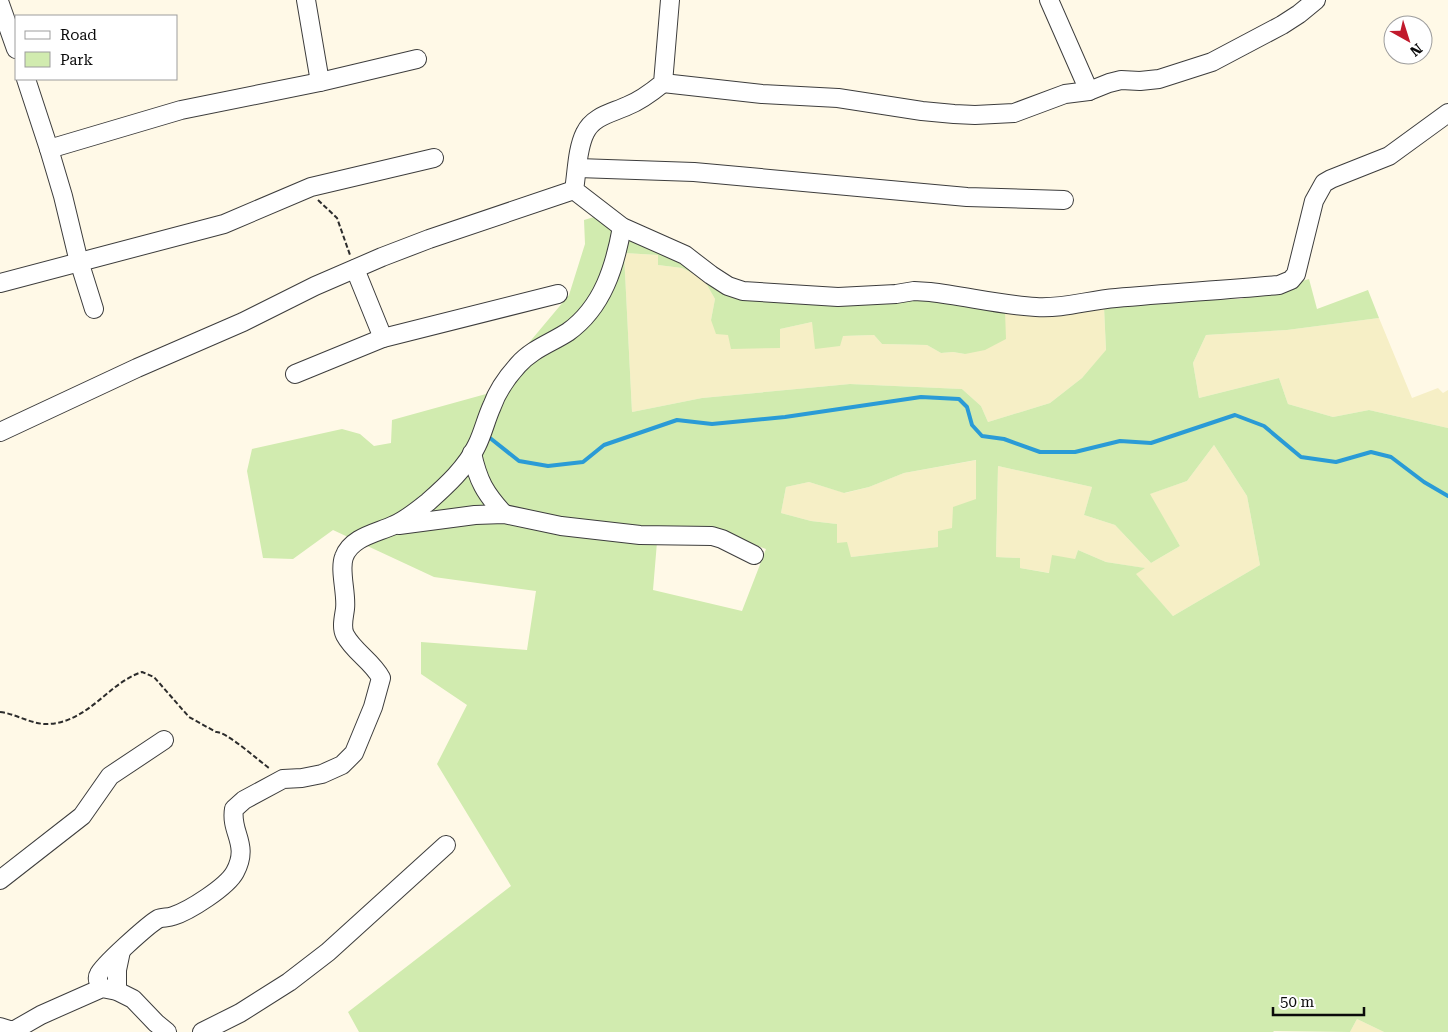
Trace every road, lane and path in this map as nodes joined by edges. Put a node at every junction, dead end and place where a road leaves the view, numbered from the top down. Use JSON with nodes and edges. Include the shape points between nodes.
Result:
{"nodes":[{"id":1,"x":306,"y":0,"type":"edge"},
{"id":2,"x":670,"y":0,"type":"edge"},
{"id":3,"x":1049,"y":0,"type":"edge"},
{"id":4,"x":1316,"y":0,"type":"edge"},
{"id":5,"x":0,"y":4,"type":"edge"},
{"id":6,"x":15,"y":46,"type":"edge"},
{"id":7,"x":417,"y":59,"type":"dead end"},
{"id":8,"x":26,"y":80,"type":"edge"},
{"id":9,"x":320,"y":82,"type":"junction"},
{"id":10,"x":664,"y":83,"type":"junction"},
{"id":11,"x":1090,"y":91,"type":"junction"},
{"id":12,"x":1448,"y":113,"type":"edge"},
{"id":13,"x":49,"y":149,"type":"junction"},
{"id":14,"x":434,"y":158,"type":"dead end"},
{"id":15,"x":578,"y":168,"type":"junction"},
{"id":16,"x":311,"y":187,"type":"junction"},
{"id":17,"x":574,"y":190,"type":"junction"},
{"id":18,"x":1064,"y":200,"type":"dead end"},
{"id":19,"x":622,"y":227,"type":"junction"},
{"id":20,"x":79,"y":262,"type":"junction"},
{"id":21,"x":355,"y":269,"type":"junction"},
{"id":22,"x":0,"y":283,"type":"edge"},
{"id":23,"x":558,"y":294,"type":"dead end"},
{"id":24,"x":94,"y":309,"type":"dead end"},
{"id":25,"x":384,"y":338,"type":"junction"},
{"id":26,"x":295,"y":374,"type":"dead end"},
{"id":27,"x":0,"y":432,"type":"edge"},
{"id":28,"x":472,"y":453,"type":"junction"},
{"id":29,"x":504,"y":514,"type":"junction"},
{"id":30,"x":394,"y":525,"type":"junction"},
{"id":31,"x":754,"y":555,"type":"dead end"},
{"id":32,"x":0,"y":712,"type":"edge"},
{"id":33,"x":164,"y":740,"type":"dead end"},
{"id":34,"x":283,"y":779,"type":"junction"},
{"id":35,"x":446,"y":845,"type":"dead end"},
{"id":36,"x":0,"y":880,"type":"edge"},
{"id":37,"x":109,"y":990,"type":"junction"},
{"id":38,"x":9,"y":1030,"type":"edge"},
{"id":39,"x":167,"y":1032,"type":"edge"},
{"id":40,"x":202,"y":1032,"type":"edge"}],
"edges":[{"from":1,"to":9,"type":"street"},
{"from":2,"to":10,"type":"street"},
{"from":3,"to":11,"type":"street"},
{"from":4,"to":11,"type":"street","via":[[1288,21],[1212,62],[1171,76],[1140,81],[1121,80]]},
{"from":5,"to":6,"type":"street"},
{"from":7,"to":9,"type":"street"},
{"from":8,"to":13,"type":"street"},
{"from":9,"to":13,"type":"street","via":[[182,110]]},
{"from":10,"to":11,"type":"street","via":[[762,94],[838,98],[975,116],[1014,113],[1065,94]]},
{"from":10,"to":15,"type":"street","via":[[627,107],[604,115],[588,128]]},
{"from":12,"to":19,"type":"street","via":[[1389,156],[1324,183],[1314,201],[1296,274],[1279,285],[1171,292],[1037,307],[914,291],[838,297],[760,293],[728,286],[684,255]]},
{"from":13,"to":20,"type":"street"},
{"from":14,"to":16,"type":"street"},
{"from":15,"to":17,"type":"street"},
{"from":15,"to":18,"type":"street","via":[[694,172],[967,198]]},
{"from":16,"to":20,"type":"street","via":[[224,224]]},
{"from":16,"to":21,"type":"path","via":[[314,196],[337,218]]},
{"from":17,"to":19,"type":"street"},
{"from":17,"to":21,"type":"street","via":[[429,239]]},
{"from":19,"to":28,"type":"street","via":[[611,274],[594,305],[568,332],[533,352],[518,365],[492,405]]},
{"from":20,"to":22,"type":"street"},
{"from":20,"to":24,"type":"street"},
{"from":21,"to":25,"type":"street"},
{"from":21,"to":27,"type":"street"},
{"from":23,"to":25,"type":"street"},
{"from":25,"to":26,"type":"street"},
{"from":28,"to":29,"type":"street","via":[[482,487]]},
{"from":28,"to":30,"type":"street","via":[[469,460],[427,502]]},
{"from":29,"to":30,"type":"street"},
{"from":29,"to":31,"type":"street","via":[[561,526],[640,535],[712,536]]},
{"from":30,"to":34,"type":"street","via":[[359,541],[343,558],[344,633],[381,678],[373,708],[354,753],[342,764],[322,774]]},
{"from":32,"to":34,"type":"path","via":[[40,723],[63,722],[92,708],[130,676],[142,672],[154,677],[189,716],[229,736]]},
{"from":33,"to":36,"type":"street","via":[[110,776],[82,816]]},
{"from":34,"to":37,"type":"street","via":[[234,809],[232,817],[240,839],[241,857],[234,874],[194,907],[158,919],[106,963],[98,981]]},
{"from":35,"to":40,"type":"street","via":[[328,952],[240,1013]]},
{"from":37,"to":38,"type":"street"},
{"from":37,"to":39,"type":"street","via":[[133,999]]}]}
